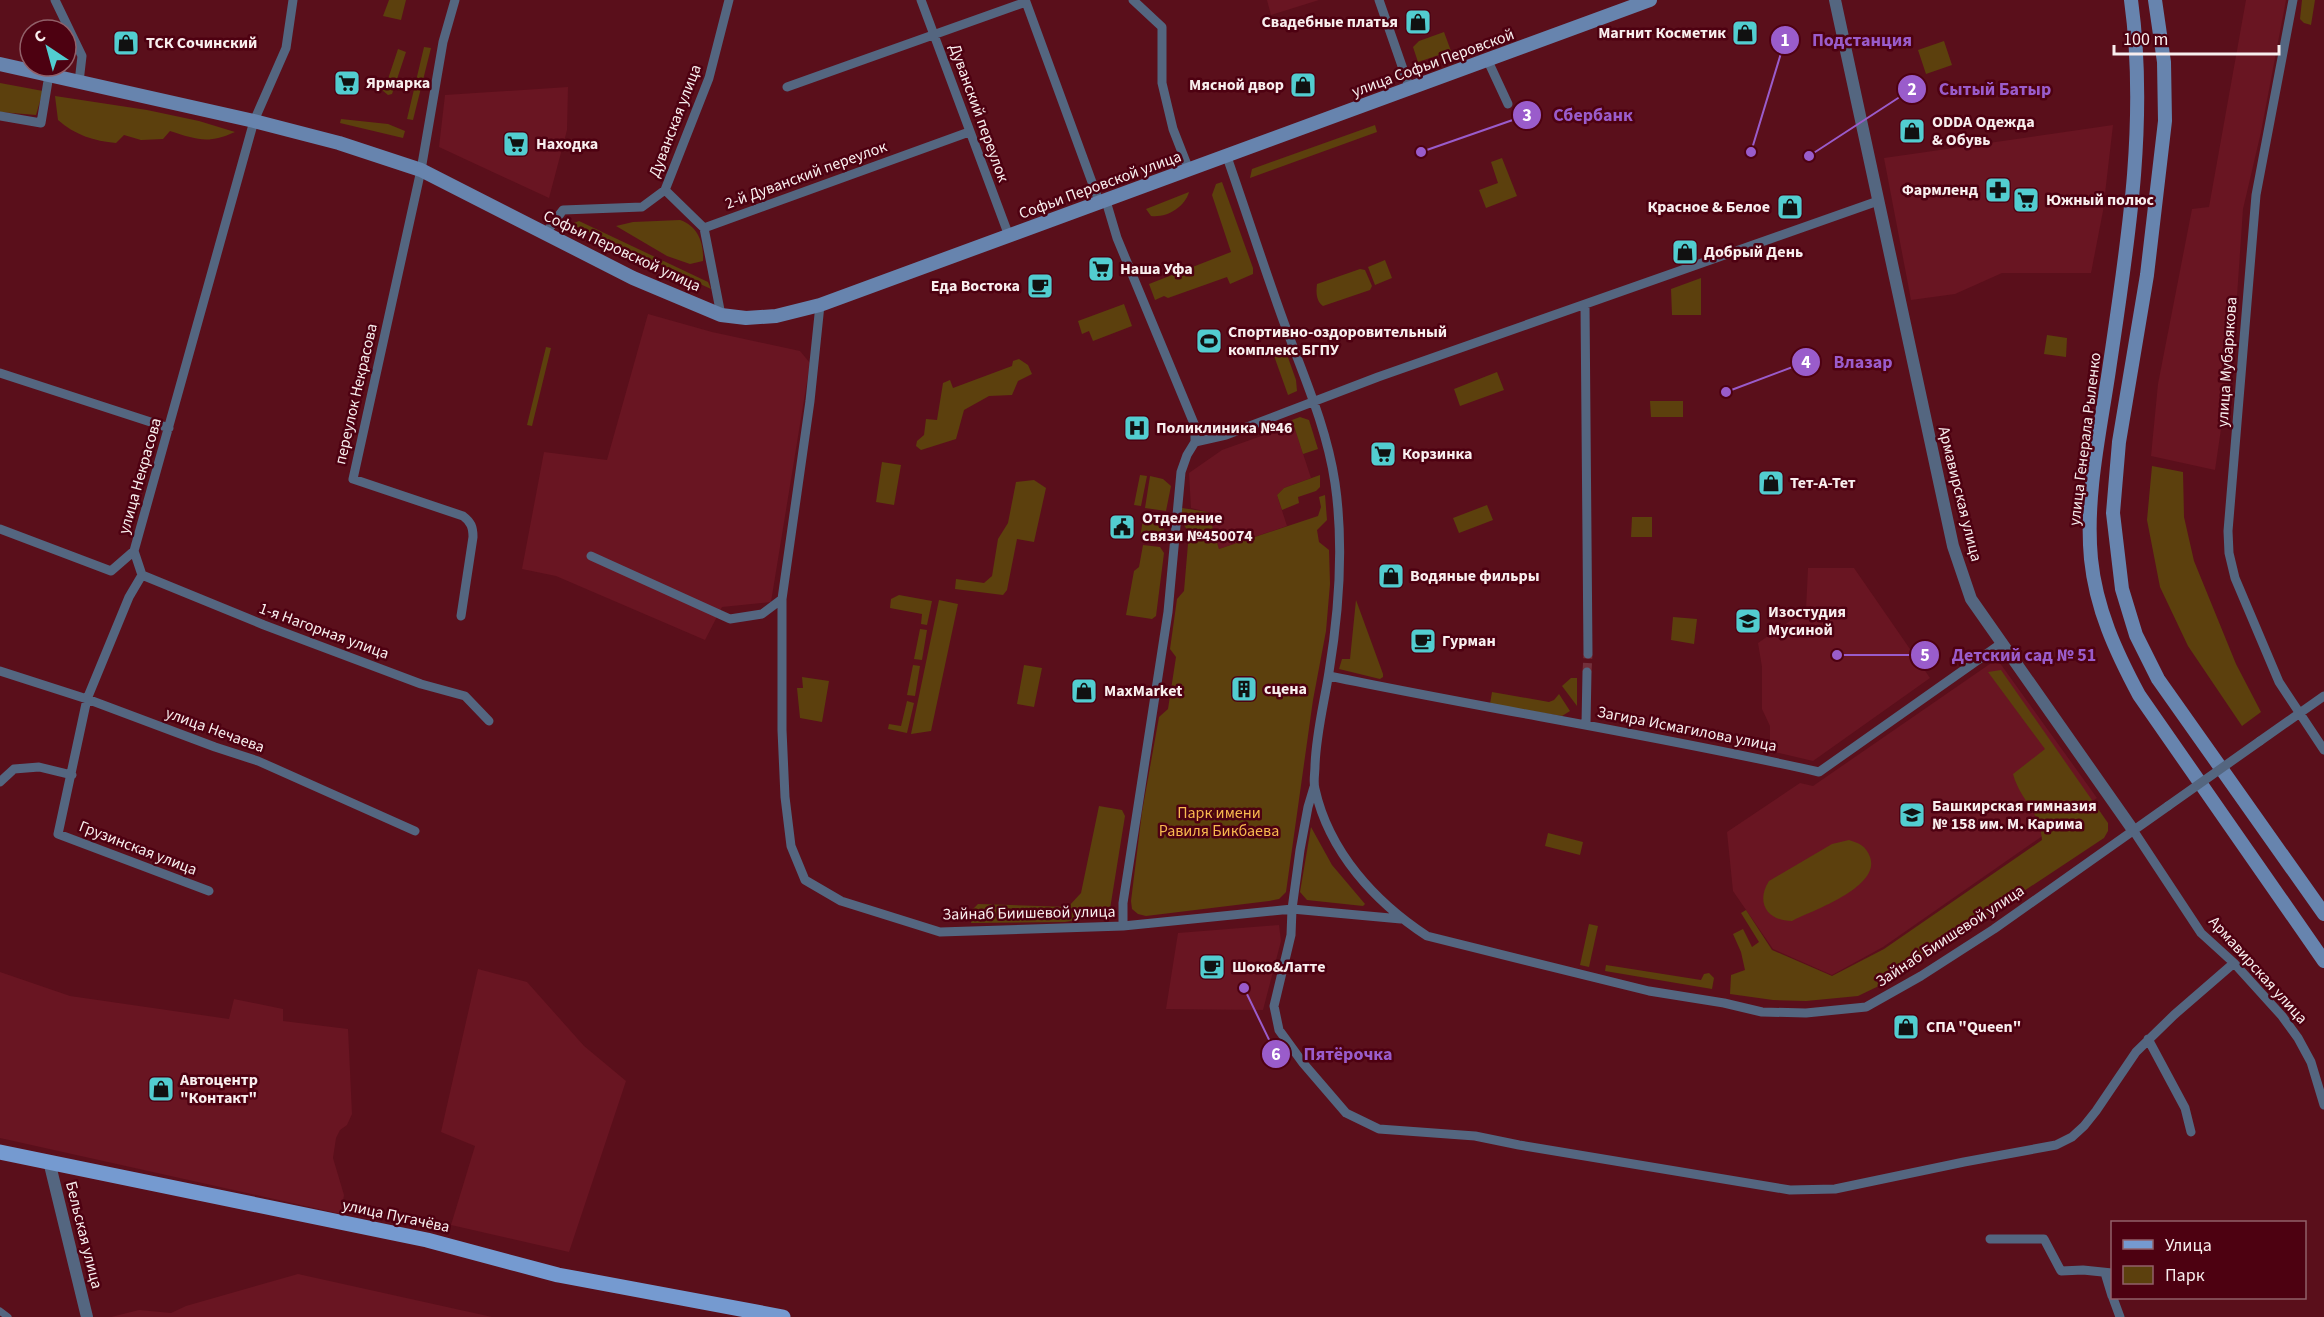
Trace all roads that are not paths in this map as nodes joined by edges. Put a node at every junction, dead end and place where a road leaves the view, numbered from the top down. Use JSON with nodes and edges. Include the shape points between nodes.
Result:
{"nodes":[{"id":1,"x":55,"y":0,"type":"edge"},
{"id":2,"x":293,"y":0,"type":"edge"},
{"id":3,"x":455,"y":0,"type":"edge"},
{"id":4,"x":729,"y":0,"type":"edge"},
{"id":5,"x":921,"y":0,"type":"edge"},
{"id":6,"x":1133,"y":0,"type":"edge"},
{"id":7,"x":1379,"y":0,"type":"edge"},
{"id":8,"x":1650,"y":0,"type":"edge"},
{"id":9,"x":1835,"y":0,"type":"edge"},
{"id":10,"x":2131,"y":0,"type":"edge"},
{"id":11,"x":2155,"y":0,"type":"edge"},
{"id":12,"x":2293,"y":0,"type":"edge"},
{"id":13,"x":933,"y":33,"type":"junction"},
{"id":14,"x":1488,"y":61,"type":"junction"},
{"id":15,"x":0,"y":63,"type":"edge"},
{"id":16,"x":18,"y":67,"type":"edge"},
{"id":17,"x":48,"y":78,"type":"edge"},
{"id":18,"x":62,"y":78,"type":"edge"},
{"id":19,"x":79,"y":82,"type":"junction"},
{"id":20,"x":787,"y":87,"type":"dead end"},
{"id":21,"x":1410,"y":89,"type":"junction"},
{"id":22,"x":1508,"y":104,"type":"dead end"},
{"id":23,"x":0,"y":116,"type":"edge"},
{"id":24,"x":254,"y":121,"type":"junction"},
{"id":25,"x":969,"y":132,"type":"junction"},
{"id":26,"x":1227,"y":157,"type":"junction"},
{"id":27,"x":421,"y":170,"type":"junction"},
{"id":28,"x":1189,"y":170,"type":"junction"},
{"id":29,"x":665,"y":190,"type":"junction"},
{"id":30,"x":1878,"y":201,"type":"junction"},
{"id":31,"x":1103,"y":203,"type":"junction"},
{"id":32,"x":704,"y":228,"type":"junction"},
{"id":33,"x":545,"y":234,"type":"junction"},
{"id":34,"x":1009,"y":236,"type":"junction"},
{"id":35,"x":820,"y":305,"type":"junction"},
{"id":36,"x":1585,"y":305,"type":"junction"},
{"id":37,"x":721,"y":315,"type":"junction"},
{"id":38,"x":0,"y":373,"type":"edge"},
{"id":39,"x":1314,"y":401,"type":"junction"},
{"id":40,"x":169,"y":428,"type":"junction"},
{"id":41,"x":1195,"y":442,"type":"junction"},
{"id":42,"x":0,"y":529,"type":"edge"},
{"id":43,"x":134,"y":551,"type":"junction"},
{"id":44,"x":591,"y":556,"type":"dead end"},
{"id":45,"x":142,"y":575,"type":"junction"},
{"id":46,"x":782,"y":599,"type":"junction"},
{"id":47,"x":461,"y":616,"type":"dead end"},
{"id":48,"x":2002,"y":643,"type":"junction"},
{"id":49,"x":1588,"y":654,"type":"tunnel mouth"},
{"id":50,"x":0,"y":671,"type":"edge"},
{"id":51,"x":1587,"y":672,"type":"tunnel mouth"},
{"id":52,"x":1329,"y":676,"type":"junction"},
{"id":53,"x":2324,"y":696,"type":"edge"},
{"id":54,"x":87,"y":699,"type":"junction"},
{"id":55,"x":2300,"y":714,"type":"junction"},
{"id":56,"x":489,"y":721,"type":"dead end"},
{"id":57,"x":1586,"y":724,"type":"junction"},
{"id":58,"x":2324,"y":750,"type":"edge"},
{"id":59,"x":72,"y":775,"type":"junction"},
{"id":60,"x":0,"y":782,"type":"edge"},
{"id":61,"x":1314,"y":787,"type":"junction"},
{"id":62,"x":2133,"y":830,"type":"junction"},
{"id":63,"x":415,"y":831,"type":"dead end"},
{"id":64,"x":209,"y":891,"type":"dead end"},
{"id":65,"x":1292,"y":909,"type":"junction"},
{"id":66,"x":2324,"y":914,"type":"edge"},
{"id":67,"x":1401,"y":919,"type":"junction"},
{"id":68,"x":1123,"y":926,"type":"junction"},
{"id":69,"x":2324,"y":961,"type":"edge"},
{"id":70,"x":2234,"y":963,"type":"junction"},
{"id":71,"x":2148,"y":1039,"type":"junction"},
{"id":72,"x":2324,"y":1105,"type":"edge"},
{"id":73,"x":2191,"y":1132,"type":"dead end"},
{"id":74,"x":0,"y":1152,"type":"edge"},
{"id":75,"x":48,"y":1161,"type":"junction"},
{"id":76,"x":1990,"y":1239,"type":"dead end"},
{"id":77,"x":2109,"y":1273,"type":"edge"},
{"id":78,"x":2114,"y":1299,"type":"edge"},
{"id":79,"x":0,"y":1311,"type":"edge"},
{"id":80,"x":727,"y":1311,"type":"edge"},
{"id":81,"x":8,"y":1317,"type":"edge"},
{"id":82,"x":87,"y":1317,"type":"edge"},
{"id":83,"x":783,"y":1317,"type":"edge"},
{"id":84,"x":2120,"y":1317,"type":"edge"}],
"edges":[{"from":1,"to":19,"type":"street","via":[[82,56]]},
{"from":2,"to":24,"type":"street","name":"улица Некрасова","via":[[286,48]]},
{"from":3,"to":27,"type":"street","via":[[443,42]]},
{"from":4,"to":29,"type":"street","name":"Дуванская улица","via":[[709,78]]},
{"from":5,"to":13,"type":"street","name":"Дуванский переулок"},
{"from":6,"to":28,"type":"street","via":[[1162,27],[1162,83],[1173,129]]},
{"from":7,"to":21,"type":"street"},
{"from":8,"to":14,"type":"main road","name":"улица Софьи Перовской"},
{"from":9,"to":30,"type":"street","name":"Армавирская улица"},
{"from":10,"to":69,"type":"main road","name":"улица Генерала Рыленко","via":[[2138,74],[2137,132],[2124,270],[2091,507],[2091,559],[2100,605],[2115,650],[2139,695]]},
{"from":11,"to":66,"type":"main road","name":"улица Генерала Рыленко","via":[[2164,62],[2165,121],[2148,275],[2119,442],[2113,513],[2122,589],[2136,635],[2158,679]]},
{"from":12,"to":55,"type":"street","name":"улица Мубарякова","via":[[2256,195],[2228,531],[2235,578],[2279,682]]},
{"from":13,"to":20,"type":"street"},
{"from":13,"to":25,"type":"street","name":"Дуванский переулок"},
{"from":13,"to":31,"type":"street","via":[[1026,2]]},
{"from":14,"to":21,"type":"main road","name":"улица Софьи Перовской"},
{"from":14,"to":22,"type":"street"},
{"from":15,"to":16,"type":"main road","name":"Софьи Перовской улица"},
{"from":17,"to":23,"type":"street","via":[[41,123]]},
{"from":18,"to":19,"type":"main road","name":"Софьи Перовской улица"},
{"from":19,"to":24,"type":"main road","name":"Софьи Перовской улица"},
{"from":21,"to":26,"type":"main road","name":"улица Софьи Перовской"},
{"from":24,"to":27,"type":"main road","name":"Софьи Перовской улица"},
{"from":24,"to":40,"type":"street","name":"улица Некрасова"},
{"from":25,"to":32,"type":"street","name":"2-й Дуванский переулок"},
{"from":25,"to":34,"type":"street","name":"Дуванский переулок"},
{"from":26,"to":28,"type":"main road","name":"Софьи Перовской улица"},
{"from":26,"to":39,"type":"street","name":"Зайнаб Биишевой улица"},
{"from":27,"to":33,"type":"main road","name":"Софьи Перовской улица"},
{"from":27,"to":47,"type":"street","name":"переулок Некрасова","via":[[353,479],[468,520],[473,537]]},
{"from":28,"to":31,"type":"main road","name":"Софьи Перовской улица"},
{"from":29,"to":32,"type":"street"},
{"from":29,"to":33,"type":"street","name":"Дуванская улица","via":[[642,207],[563,210]]},
{"from":30,"to":36,"type":"street"},
{"from":30,"to":48,"type":"street","name":"Армавирская улица","via":[[1953,546],[1971,599]]},
{"from":31,"to":34,"type":"main road","name":"Софьи Перовской улица"},
{"from":31,"to":41,"type":"street","via":[[1195,426]]},
{"from":32,"to":37,"type":"street"},
{"from":33,"to":37,"type":"main road","name":"Софьи Перовской улица","via":[[633,278]]},
{"from":34,"to":35,"type":"main road","name":"Софьи Перовской улица"},
{"from":35,"to":37,"type":"main road","name":"Софьи Перовской улица","via":[[776,316]]},
{"from":35,"to":46,"type":"street","name":"Зайнаб Биишевой улица"},
{"from":36,"to":39,"type":"street"},
{"from":36,"to":49,"type":"street"},
{"from":38,"to":40,"type":"street"},
{"from":39,"to":41,"type":"street","via":[[1226,435]]},
{"from":39,"to":52,"type":"street","name":"Зайнаб Биишевой улица","via":[[1335,484],[1340,544]]},
{"from":40,"to":43,"type":"street","name":"улица Некрасова"},
{"from":41,"to":68,"type":"street","via":[[1181,472],[1168,612],[1123,903]]},
{"from":42,"to":43,"type":"street","via":[[111,571]]},
{"from":43,"to":45,"type":"street","name":"улица Некрасова"},
{"from":44,"to":46,"type":"street","via":[[730,619],[762,614]]},
{"from":45,"to":54,"type":"street"},
{"from":45,"to":56,"type":"street","name":"1-я Нагорная улица","via":[[264,625],[422,684],[465,696]]},
{"from":46,"to":68,"type":"street","name":"Зайнаб Биишевой улица","via":[[785,797],[791,846],[805,880],[841,901],[940,932]]},
{"from":48,"to":57,"type":"street","name":"Загира Исмагилова улица","via":[[1819,771]]},
{"from":48,"to":62,"type":"street","name":"Армавирская улица"},
{"from":50,"to":54,"type":"street","name":"улица Нечаева"},
{"from":51,"to":57,"type":"street"},
{"from":52,"to":57,"type":"street","name":"Загира Исмагилова улица"},
{"from":52,"to":61,"type":"street","name":"Зайнаб Биишевой улица","via":[[1315,748]]},
{"from":53,"to":55,"type":"street","name":"Зайнаб Биишевой улица"},
{"from":54,"to":59,"type":"street"},
{"from":54,"to":63,"type":"street","name":"улица Нечаева","via":[[258,761]]},
{"from":55,"to":58,"type":"street","name":"улица Мубарякова"},
{"from":55,"to":62,"type":"street","name":"Зайнаб Биишевой улица","bridge":true},
{"from":59,"to":60,"type":"street","via":[[39,767],[14,769]]},
{"from":59,"to":64,"type":"street","name":"Грузинская улица","via":[[57,834]]},
{"from":61,"to":65,"type":"street"},
{"from":61,"to":67,"type":"street","name":"Зайнаб Биишевой улица","via":[[1336,844],[1364,883]]},
{"from":62,"to":67,"type":"street","name":"Зайнаб Биишевой улица","via":[[1952,957],[1866,1007],[1806,1013],[1762,1012],[1649,991],[1461,946],[1427,936]]},
{"from":62,"to":70,"type":"street","name":"Армавирская улица","via":[[2201,933]]},
{"from":65,"to":67,"type":"street","name":"Зайнаб Биишевой улица"},
{"from":65,"to":68,"type":"street","name":"Зайнаб Биишевой улица"},
{"from":65,"to":71,"type":"street","via":[[1291,935],[1274,1006],[1279,1030],[1346,1113],[1379,1129],[1475,1136],[1790,1190],[1835,1189],[2056,1145],[2084,1126]]},
{"from":70,"to":71,"type":"street"},
{"from":70,"to":72,"type":"street","name":"Армавирская улица","via":[[2298,1038],[2311,1062]]},
{"from":71,"to":73,"type":"street","via":[[2185,1108]]},
{"from":74,"to":75,"type":"main road","name":"улица Пугачёва"},
{"from":75,"to":80,"type":"main road","name":"улица Пугачёва","via":[[427,1240],[558,1275]]},
{"from":75,"to":82,"type":"street","name":"Бельская улица"},
{"from":76,"to":77,"type":"street","via":[[2044,1239],[2061,1271]]},
{"from":78,"to":84,"type":"street"},
{"from":79,"to":81,"type":"street"},
{"from":80,"to":83,"type":"main road","name":"улица Пугачёва"}]}
